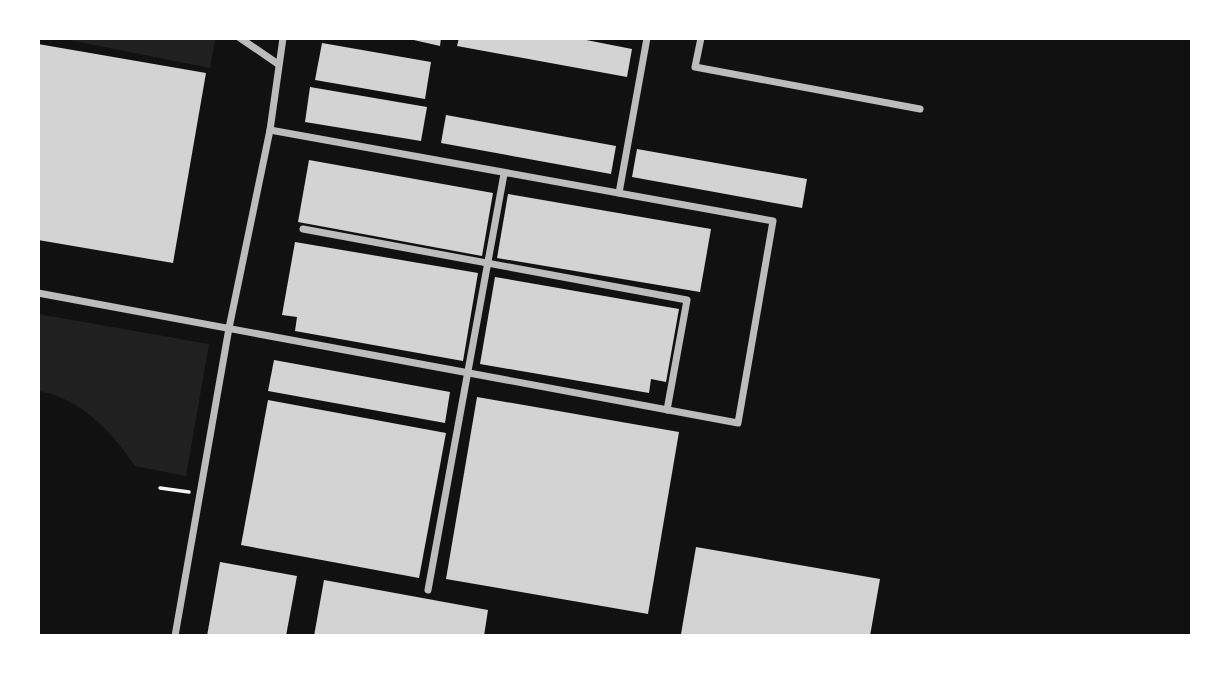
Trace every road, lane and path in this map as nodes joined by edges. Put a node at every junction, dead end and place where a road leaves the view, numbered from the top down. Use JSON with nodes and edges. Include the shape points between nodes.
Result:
{"nodes":[{"id":1,"x":240,"y":38,"type":"edge"},
{"id":2,"x":283,"y":38,"type":"edge"},
{"id":3,"x":647,"y":38,"type":"edge"},
{"id":4,"x":701,"y":38,"type":"edge"},
{"id":5,"x":278,"y":64,"type":"junction"},
{"id":6,"x":920,"y":109,"type":"dead end"},
{"id":7,"x":270,"y":130,"type":"junction"},
{"id":8,"x":504,"y":174,"type":"junction"},
{"id":9,"x":619,"y":193,"type":"junction"},
{"id":10,"x":303,"y":229,"type":"dead end"},
{"id":11,"x":489,"y":264,"type":"junction"},
{"id":12,"x":38,"y":293,"type":"edge"},
{"id":13,"x":229,"y":328,"type":"junction"},
{"id":14,"x":469,"y":373,"type":"junction"},
{"id":15,"x":667,"y":410,"type":"junction"},
{"id":16,"x":160,"y":488,"type":"dead end"},
{"id":17,"x":200,"y":493,"type":"junction"},
{"id":18,"x":428,"y":590,"type":"dead end"},
{"id":19,"x":174,"y":635,"type":"edge"}],
"edges":[{"from":1,"to":5,"type":"street"},
{"from":2,"to":5,"type":"street"},
{"from":3,"to":9,"type":"street"},
{"from":4,"to":6,"type":"street","via":[[695,67]]},
{"from":5,"to":7,"type":"street"},
{"from":7,"to":8,"type":"street"},
{"from":7,"to":13,"type":"street"},
{"from":8,"to":9,"type":"street"},
{"from":8,"to":11,"type":"street"},
{"from":9,"to":15,"type":"street","via":[[773,220],[738,423]]},
{"from":10,"to":11,"type":"street"},
{"from":11,"to":14,"type":"street"},
{"from":11,"to":15,"type":"street","via":[[687,300]]},
{"from":12,"to":13,"type":"street"},
{"from":13,"to":14,"type":"street"},
{"from":13,"to":17,"type":"street"},
{"from":14,"to":15,"type":"street"},
{"from":14,"to":18,"type":"street"},
{"from":16,"to":17,"type":"path"},
{"from":17,"to":19,"type":"street"}]}
